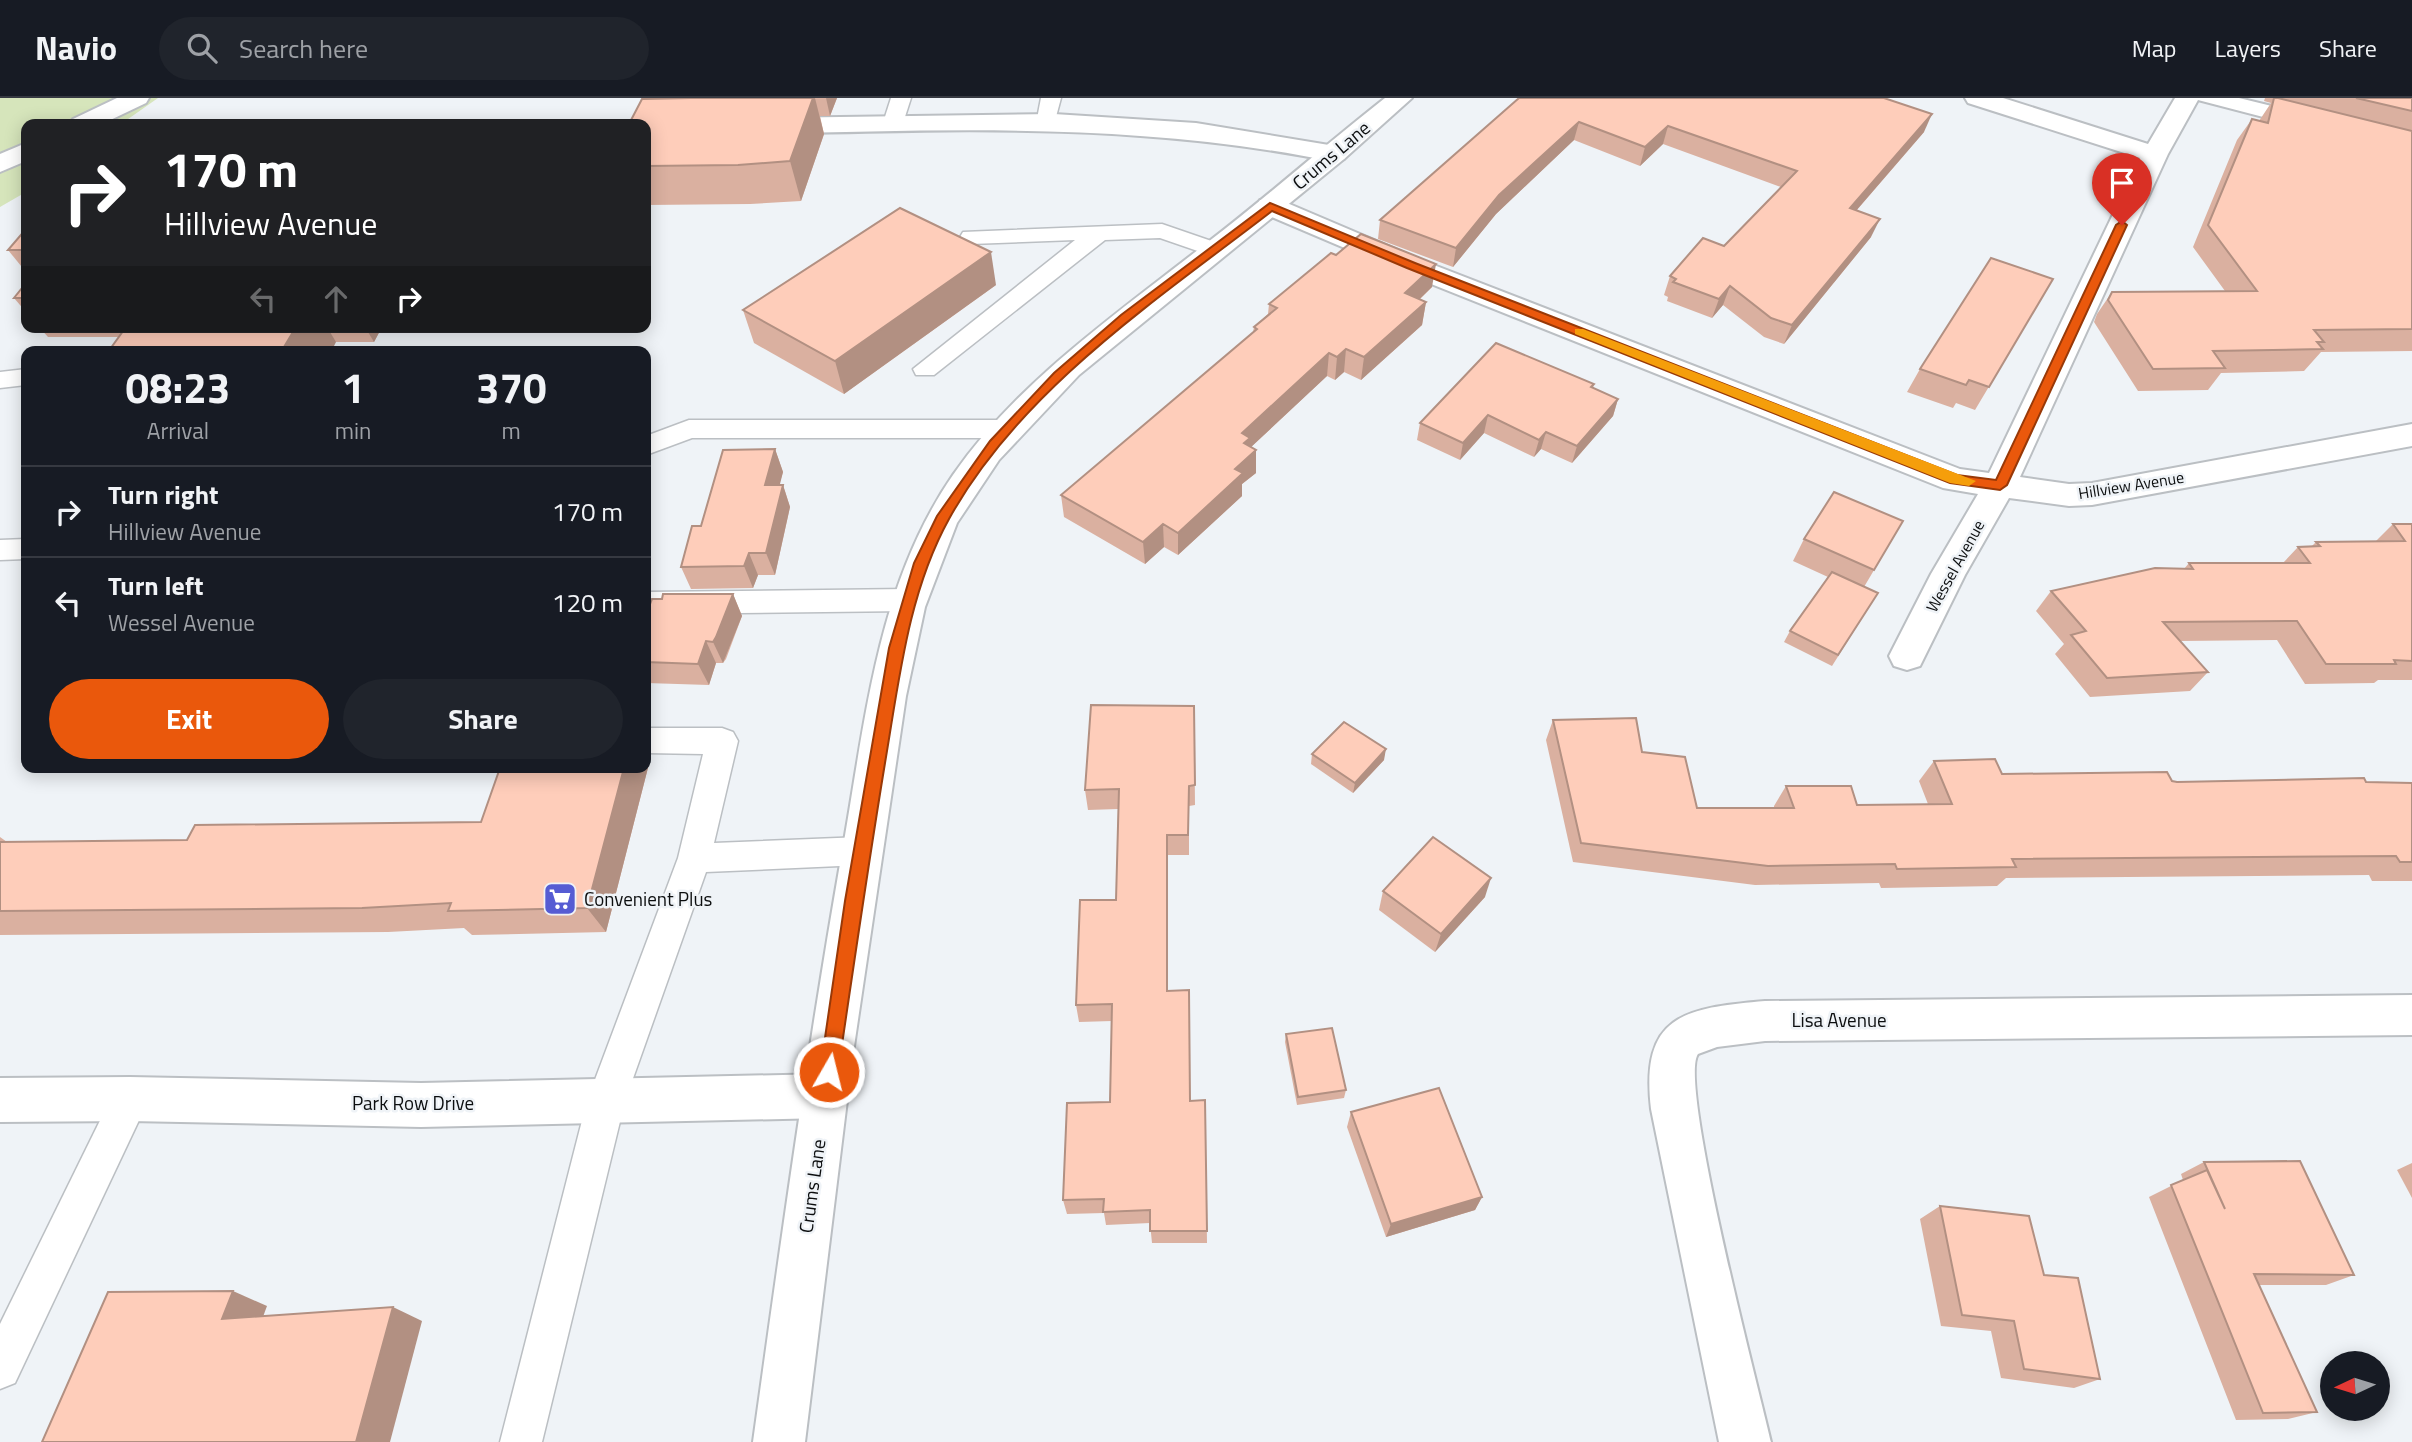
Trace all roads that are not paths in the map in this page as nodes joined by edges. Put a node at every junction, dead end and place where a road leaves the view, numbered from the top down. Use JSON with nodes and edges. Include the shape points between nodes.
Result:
{"nodes":[{"id":1,"x":137,"y":98,"type":"edge"},
{"id":2,"x":901,"y":98,"type":"edge"},
{"id":3,"x":1051,"y":98,"type":"edge"},
{"id":4,"x":1400,"y":98,"type":"edge"},
{"id":5,"x":1977,"y":98,"type":"edge"},
{"id":6,"x":2187,"y":98,"type":"edge"},
{"id":7,"x":2209,"y":98,"type":"edge"},
{"id":8,"x":93,"y":119,"type":"edge"},
{"id":9,"x":893,"y":123,"type":"junction"},
{"id":10,"x":1046,"y":124,"type":"junction"},
{"id":11,"x":742,"y":127,"type":"edge"},
{"id":12,"x":2412,"y":148,"type":"edge"},
{"id":13,"x":21,"y":153,"type":"edge"},
{"id":14,"x":1335,"y":154,"type":"junction"},
{"id":15,"x":2155,"y":154,"type":"junction"},
{"id":16,"x":0,"y":163,"type":"edge"},
{"id":17,"x":1270,"y":206,"type":"junction"},
{"id":18,"x":1099,"y":233,"type":"junction"},
{"id":19,"x":971,"y":237,"type":"dead end"},
{"id":20,"x":1215,"y":250,"type":"junction"},
{"id":21,"x":925,"y":369,"type":"dead end"},
{"id":22,"x":21,"y":378,"type":"edge"},
{"id":23,"x":0,"y":380,"type":"edge"},
{"id":24,"x":689,"y":429,"type":"junction"},
{"id":25,"x":1009,"y":429,"type":"junction"},
{"id":26,"x":651,"y":431,"type":"edge"},
{"id":27,"x":2412,"y":435,"type":"edge"},
{"id":28,"x":651,"y":444,"type":"edge"},
{"id":29,"x":2000,"y":485,"type":"junction"},
{"id":30,"x":21,"y":549,"type":"edge"},
{"id":31,"x":0,"y":550,"type":"edge"},
{"id":32,"x":908,"y":600,"type":"junction"},
{"id":33,"x":651,"y":603,"type":"edge"},
{"id":34,"x":1907,"y":656,"type":"dead end"},
{"id":35,"x":651,"y":741,"type":"edge"},
{"id":36,"x":862,"y":851,"type":"junction"},
{"id":37,"x":694,"y":858,"type":"junction"},
{"id":38,"x":2412,"y":1016,"type":"edge"},
{"id":39,"x":825,"y":1096,"type":"junction"},
{"id":40,"x":130,"y":1099,"type":"junction"},
{"id":41,"x":0,"y":1100,"type":"edge"},
{"id":42,"x":606,"y":1101,"type":"junction"},
{"id":43,"x":0,"y":1368,"type":"edge"},
{"id":44,"x":521,"y":1442,"type":"edge"},
{"id":45,"x":779,"y":1442,"type":"edge"},
{"id":46,"x":1745,"y":1442,"type":"edge"}],
"edges":[{"from":1,"to":8,"type":"street"},
{"from":2,"to":9,"type":"lane"},
{"from":3,"to":10,"type":"lane"},
{"from":4,"to":14,"type":"street","name":"Crums Lane"},
{"from":5,"to":15,"type":"street"},
{"from":6,"to":15,"type":"street","name":"Wessel Avenue"},
{"from":7,"to":12,"type":"street"},
{"from":9,"to":10,"type":"street"},
{"from":9,"to":11,"type":"street"},
{"from":10,"to":14,"type":"street","via":[[1162,127],[1279,141]]},
{"from":13,"to":16,"type":"street"},
{"from":14,"to":17,"type":"street","name":"Crums Lane"},
{"from":15,"to":29,"type":"street","name":"Wessel Avenue"},
{"from":17,"to":20,"type":"street","name":"Crums Lane"},
{"from":17,"to":29,"type":"street","name":"Hillview Avenue","via":[[1955,480]]},
{"from":18,"to":19,"type":"lane"},
{"from":18,"to":20,"type":"lane","via":[[1162,231]]},
{"from":18,"to":21,"type":"lane"},
{"from":20,"to":25,"type":"street","name":"Crums Lane","via":[[1126,317],[1059,376]]},
{"from":22,"to":23,"type":"lane"},
{"from":24,"to":25,"type":"lane"},
{"from":24,"to":26,"type":"lane"},
{"from":24,"to":28,"type":"lane"},
{"from":25,"to":32,"type":"street","name":"Crums Lane","via":[[964,483],[944,516]]},
{"from":27,"to":29,"type":"street","name":"Hillview Avenue","via":[[2092,495]]},
{"from":29,"to":34,"type":"street","name":"Wessel Avenue"},
{"from":30,"to":31,"type":"lane"},
{"from":32,"to":33,"type":"lane"},
{"from":32,"to":36,"type":"street","name":"Crums Lane"},
{"from":35,"to":37,"type":"lane","via":[[722,741]]},
{"from":36,"to":37,"type":"lane"},
{"from":36,"to":39,"type":"street","name":"Crums Lane"},
{"from":37,"to":42,"type":"lane"},
{"from":38,"to":46,"type":"street","name":"Lisa Avenue","via":[[1765,1021],[1689,1034],[1676,1046],[1671,1082],[1677,1129]]},
{"from":39,"to":42,"type":"street","name":"Park Row Drive"},
{"from":39,"to":45,"type":"street","name":"Crums Lane"},
{"from":40,"to":41,"type":"street","name":"Park Row Drive"},
{"from":40,"to":42,"type":"street","name":"Park Row Drive","via":[[421,1105]]},
{"from":40,"to":43,"type":"lane"},
{"from":42,"to":44,"type":"lane"}]}
